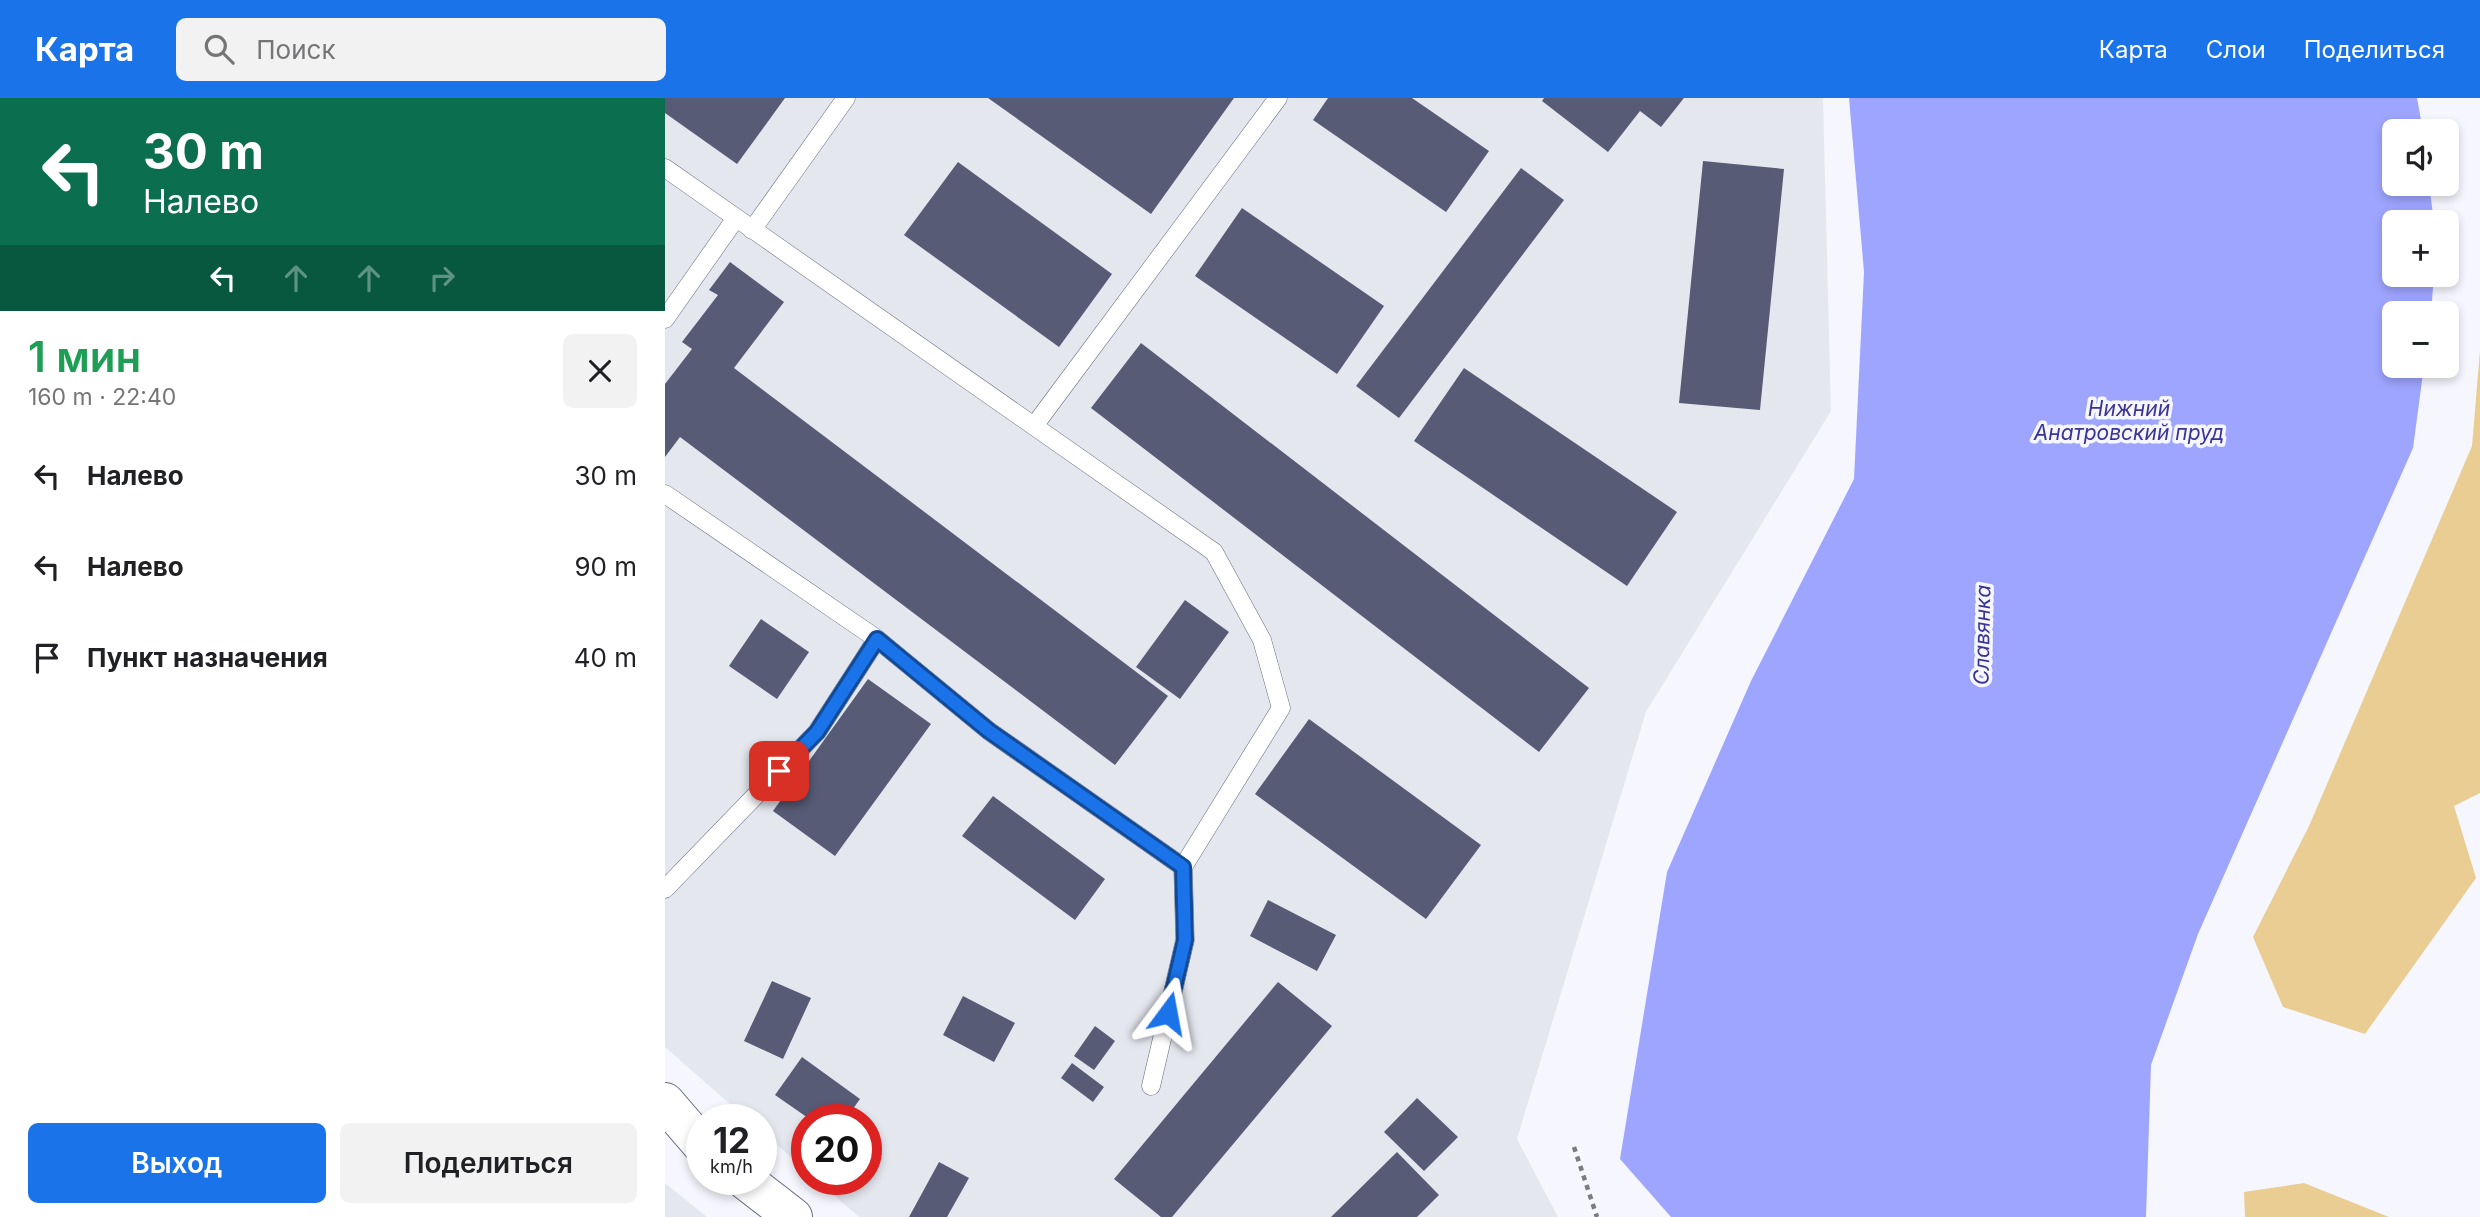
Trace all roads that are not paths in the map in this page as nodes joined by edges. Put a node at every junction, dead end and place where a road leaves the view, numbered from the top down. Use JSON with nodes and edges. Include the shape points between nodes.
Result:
{"nodes":[{"id":1,"x":846,"y":98,"type":"edge"},
{"id":2,"x":1279,"y":98,"type":"edge"},
{"id":3,"x":665,"y":168,"type":"edge"},
{"id":4,"x":736,"y":218,"type":"junction"},
{"id":5,"x":753,"y":230,"type":"junction"},
{"id":6,"x":665,"y":318,"type":"edge"},
{"id":7,"x":1034,"y":426,"type":"junction"},
{"id":8,"x":665,"y":494,"type":"edge"},
{"id":9,"x":877,"y":639,"type":"junction"},
{"id":10,"x":1183,"y":867,"type":"junction"},
{"id":11,"x":665,"y":889,"type":"edge"},
{"id":12,"x":1151,"y":1086,"type":"dead end"},
{"id":13,"x":665,"y":1102,"type":"edge"},
{"id":14,"x":686,"y":1126,"type":"edge"},
{"id":15,"x":764,"y":1195,"type":"edge"},
{"id":16,"x":793,"y":1217,"type":"edge"}],
"edges":[{"from":1,"to":5,"type":"lane"},
{"from":2,"to":7,"type":"lane"},
{"from":3,"to":4,"type":"lane"},
{"from":4,"to":5,"type":"lane"},
{"from":4,"to":6,"type":"lane"},
{"from":5,"to":7,"type":"lane"},
{"from":7,"to":10,"type":"lane","via":[[1214,552],[1262,640],[1281,708]]},
{"from":8,"to":9,"type":"lane"},
{"from":9,"to":10,"type":"lane","via":[[989,731]]},
{"from":9,"to":11,"type":"lane","via":[[817,732]]},
{"from":10,"to":12,"type":"lane","via":[[1185,940]]},
{"from":13,"to":14,"type":"street"},
{"from":15,"to":16,"type":"street"}]}
